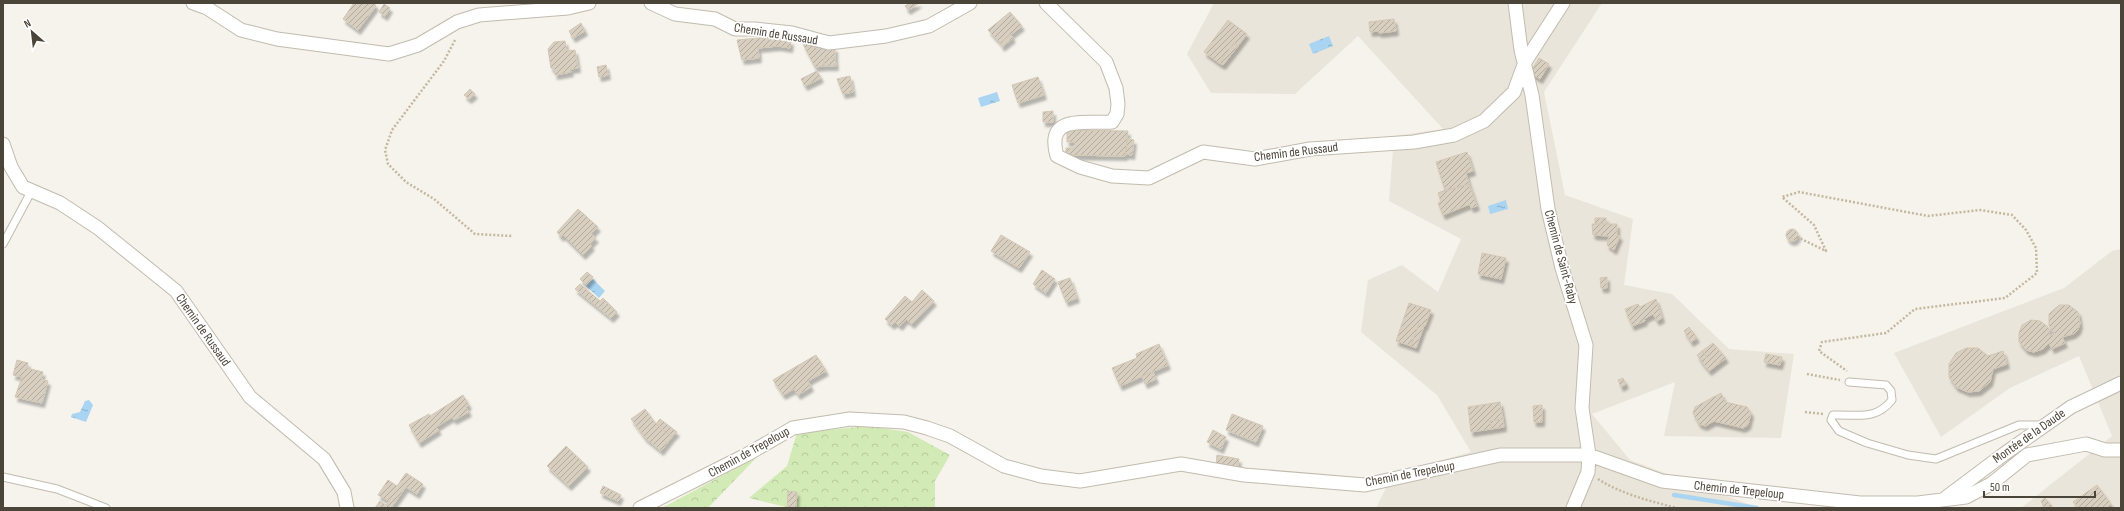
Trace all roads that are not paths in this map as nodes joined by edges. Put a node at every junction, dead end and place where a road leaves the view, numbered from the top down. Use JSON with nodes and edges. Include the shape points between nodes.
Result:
{"nodes":[{"id":1,"x":193,"y":3,"type":"edge"},
{"id":2,"x":589,"y":3,"type":"edge"},
{"id":3,"x":651,"y":3,"type":"edge"},
{"id":4,"x":970,"y":3,"type":"edge"},
{"id":5,"x":1046,"y":3,"type":"edge"},
{"id":6,"x":1515,"y":3,"type":"edge"},
{"id":7,"x":1563,"y":3,"type":"edge"},
{"id":8,"x":1525,"y":62,"type":"junction"},
{"id":9,"x":3,"y":144,"type":"edge"},
{"id":10,"x":32,"y":190,"type":"junction"},
{"id":11,"x":3,"y":244,"type":"edge"},
{"id":12,"x":1849,"y":382,"type":"road end"},
{"id":13,"x":2121,"y":383,"type":"edge"},
{"id":14,"x":2044,"y":425,"type":"junction"},
{"id":15,"x":2121,"y":450,"type":"edge"},
{"id":16,"x":1589,"y":455,"type":"junction"},
{"id":17,"x":3,"y":477,"type":"edge"},
{"id":18,"x":1943,"y":500,"type":"junction"},
{"id":19,"x":106,"y":508,"type":"edge"},
{"id":20,"x":347,"y":508,"type":"edge"},
{"id":21,"x":640,"y":508,"type":"edge"},
{"id":22,"x":1573,"y":508,"type":"edge"}],
"edges":[{"from":1,"to":2,"type":"street","via":[[207,8],[240,30],[277,39],[389,54],[418,45],[456,22],[480,15],[568,8]]},
{"from":3,"to":4,"type":"street","name":"Chemin de Russaud","via":[[675,14],[715,19],[735,29],[792,33],[829,43],[886,36],[929,26]]},
{"from":5,"to":8,"type":"street","name":"Chemin de Russaud","via":[[1106,62],[1116,88],[1118,104],[1117,114],[1112,122],[1069,122],[1058,130],[1053,143],[1057,156],[1080,168],[1112,176],[1149,178],[1204,152],[1255,159],[1310,149],[1414,142],[1454,135],[1484,120],[1514,92]]},
{"from":6,"to":8,"type":"street","name":"Chemin de Saint-Raby"},
{"from":7,"to":8,"type":"street","name":"Chemin de Russaud"},
{"from":8,"to":16,"type":"street","name":"Chemin de Saint-Raby","via":[[1548,209],[1562,268],[1586,346],[1582,408]]},
{"from":9,"to":10,"type":"street","name":"Chemin de Russaud","via":[[11,167],[23,187]]},
{"from":10,"to":11,"type":"lane"},
{"from":10,"to":20,"type":"street","name":"Chemin de Russaud","via":[[60,203],[98,228],[176,291],[250,397],[291,434],[324,459],[344,492]]},
{"from":12,"to":14,"type":"lane","via":[[1886,384],[1891,391],[1892,400],[1884,410],[1871,415],[1833,416],[1831,420],[1839,431],[1867,443],[1908,455],[1936,459],[2019,425]]},
{"from":13,"to":14,"type":"street","name":"Montée de la Daude","via":[[2071,407]]},
{"from":14,"to":18,"type":"street","name":"Montée de la Daude"},
{"from":15,"to":18,"type":"street","name":"Chemin de Trepeloup","via":[[2105,450],[2086,444],[2027,454],[1990,484],[1966,497]]},
{"from":16,"to":18,"type":"street","name":"Chemin de Trepeloup","via":[[1662,481],[1860,503],[1918,503]]},
{"from":16,"to":21,"type":"street","name":"Chemin de Trepeloup","via":[[1500,455],[1365,485],[1244,475],[1181,464],[1080,481],[1041,476],[1004,466],[950,436],[927,428],[904,422],[850,419],[792,428],[746,455]]},
{"from":16,"to":22,"type":"street","name":"Chemin de Saint-Raby","via":[[1588,472]]},
{"from":17,"to":19,"type":"lane","via":[[57,489]]}]}
